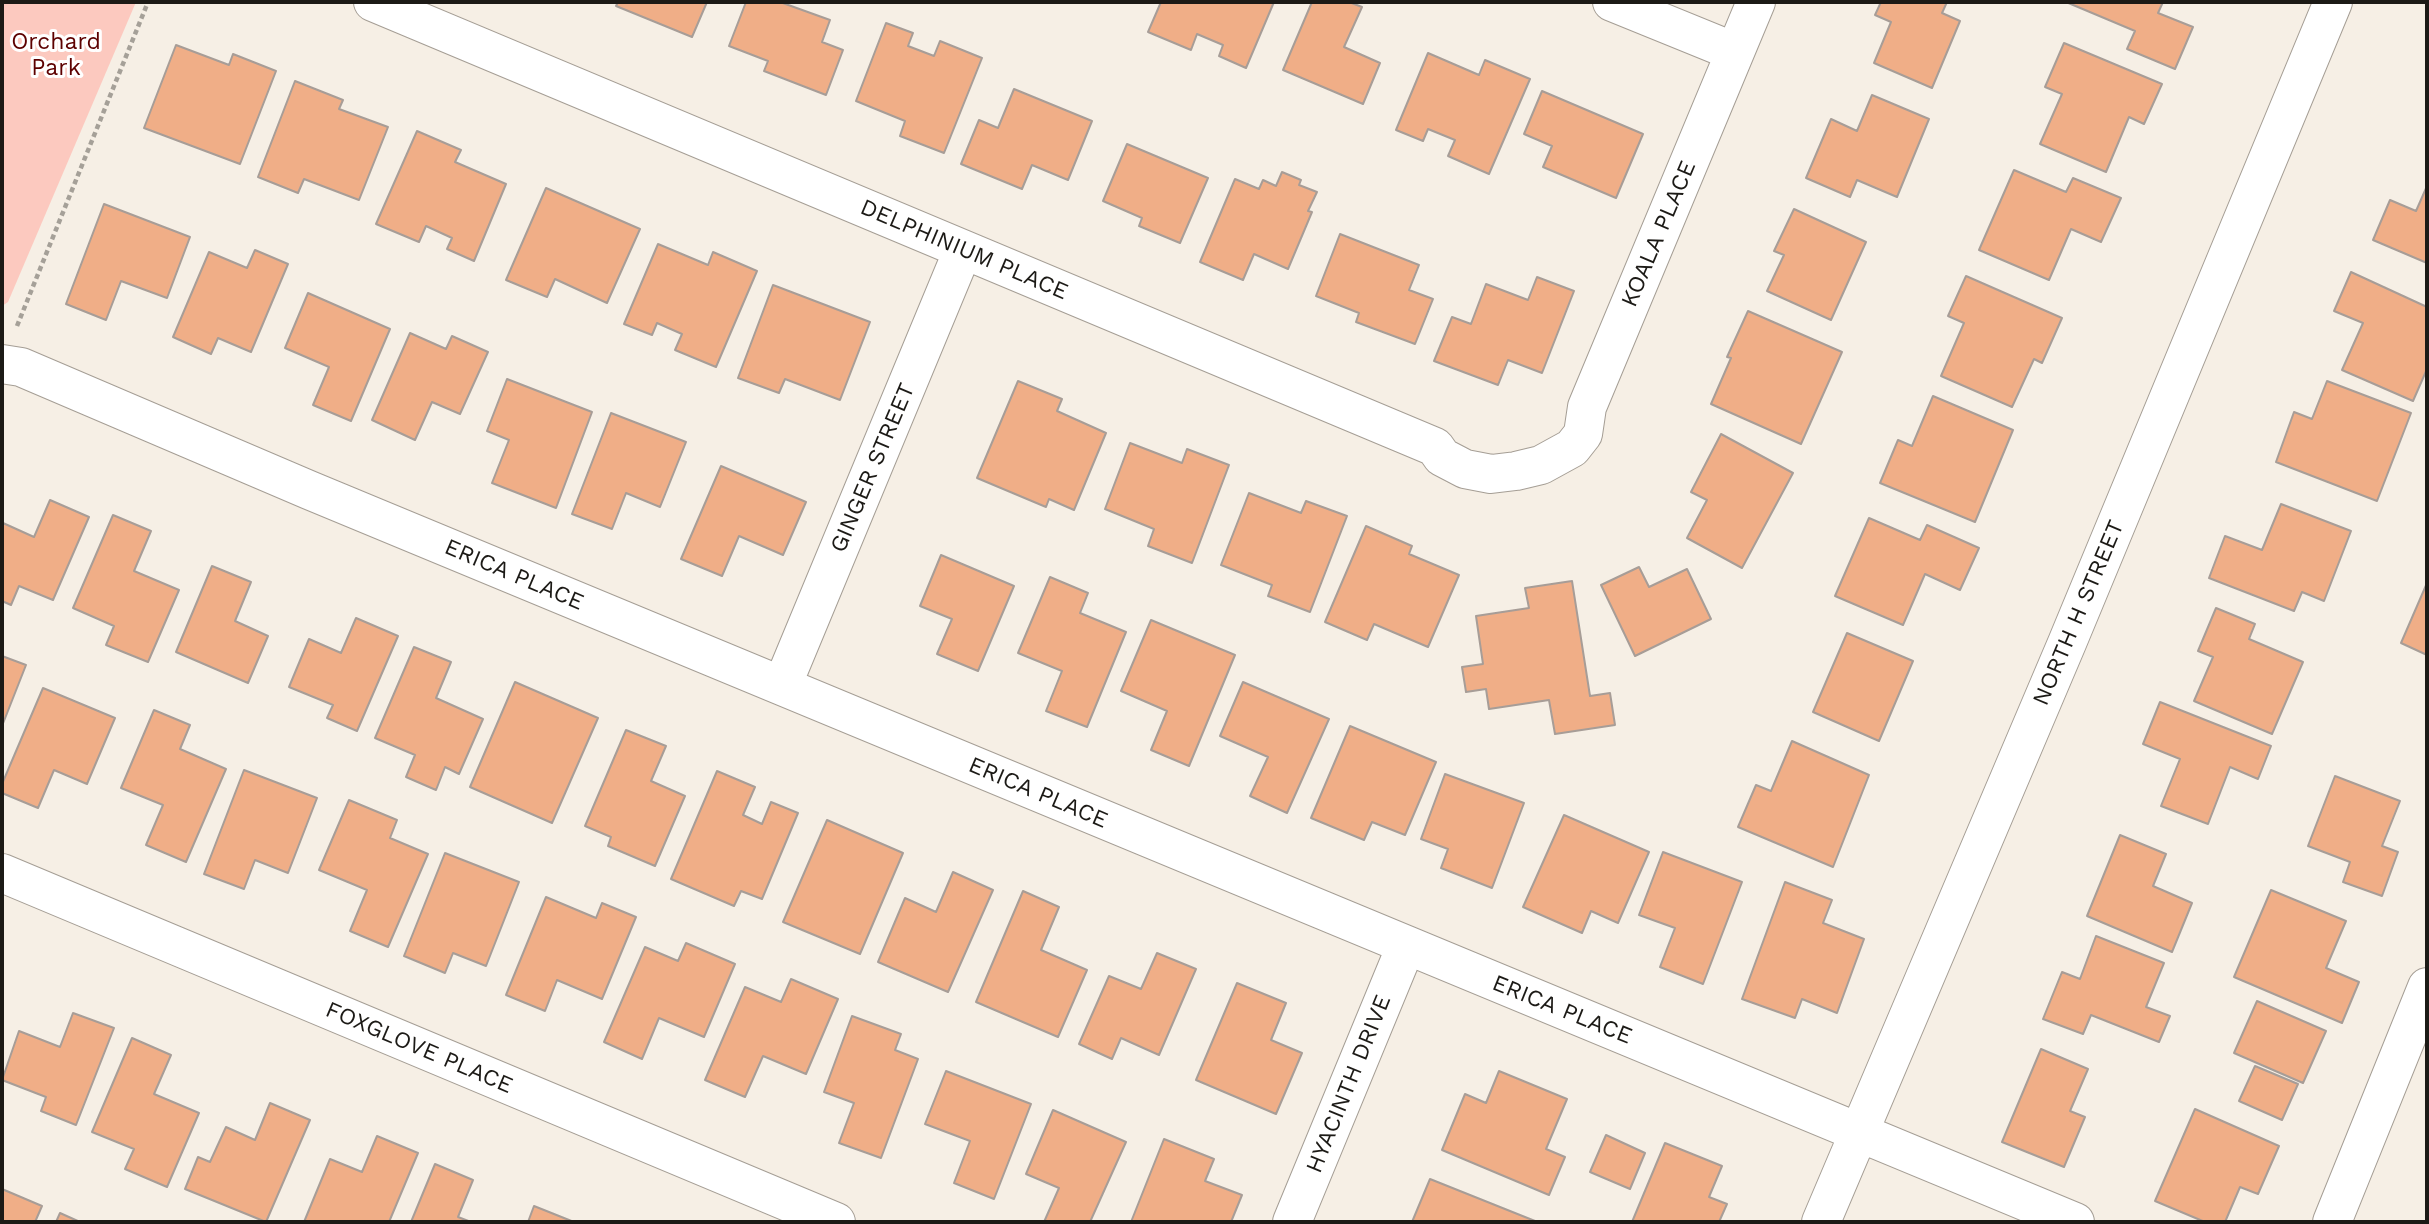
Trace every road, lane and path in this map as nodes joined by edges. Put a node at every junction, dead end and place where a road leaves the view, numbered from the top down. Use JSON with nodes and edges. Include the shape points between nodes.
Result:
{"nodes":[{"id":1,"x":148,"y":2,"type":"edge"},
{"id":2,"x":373,"y":2,"type":"edge"},
{"id":3,"x":1612,"y":2,"type":"edge"},
{"id":4,"x":1756,"y":2,"type":"edge"},
{"id":5,"x":2333,"y":2,"type":"edge"},
{"id":6,"x":1735,"y":52,"type":"junction"},
{"id":7,"x":963,"y":250,"type":"junction"},
{"id":8,"x":8,"y":348,"type":"edge"},
{"id":9,"x":1555,"y":458,"type":"joint"},
{"id":10,"x":782,"y":686,"type":"junction"},
{"id":11,"x":2,"y":873,"type":"edge"},
{"id":12,"x":1406,"y":946,"type":"junction"},
{"id":13,"x":2427,"y":987,"type":"edge"},
{"id":14,"x":1858,"y":1133,"type":"junction"},
{"id":15,"x":836,"y":1222,"type":"edge"},
{"id":16,"x":1292,"y":1222,"type":"edge"},
{"id":17,"x":1821,"y":1222,"type":"edge"},
{"id":18,"x":2074,"y":1222,"type":"edge"},
{"id":19,"x":2332,"y":1222,"type":"edge"}],
"edges":[{"from":1,"to":8,"type":"path"},
{"from":2,"to":7,"type":"street","name":"DELPHINIUM PLACE"},
{"from":3,"to":6,"type":"street"},
{"from":4,"to":6,"type":"street","name":"KOALA PLACE"},
{"from":5,"to":14,"type":"street","name":"NORTH H STREET"},
{"from":6,"to":9,"type":"street","name":"KOALA PLACE","via":[[1587,407],[1583,434]]},
{"from":7,"to":9,"type":"street","name":"DELPHINIUM PLACE","via":[[1434,447],[1442,457],[1465,469],[1491,474],[1516,471]]},
{"from":7,"to":10,"type":"street","name":"GINGER STREET"},
{"from":8,"to":10,"type":"street","name":"ERICA PLACE","via":[[21,367]]},
{"from":10,"to":12,"type":"street","name":"ERICA PLACE"},
{"from":11,"to":15,"type":"street","name":"FOXGLOVE PLACE"},
{"from":12,"to":14,"type":"street","name":"ERICA PLACE"},
{"from":12,"to":16,"type":"street","name":"HYACINTH DRIVE"},
{"from":13,"to":19,"type":"street"},
{"from":14,"to":17,"type":"street","name":"NORTH H STREET"},
{"from":14,"to":18,"type":"street","name":"ERICA PLACE"}]}
